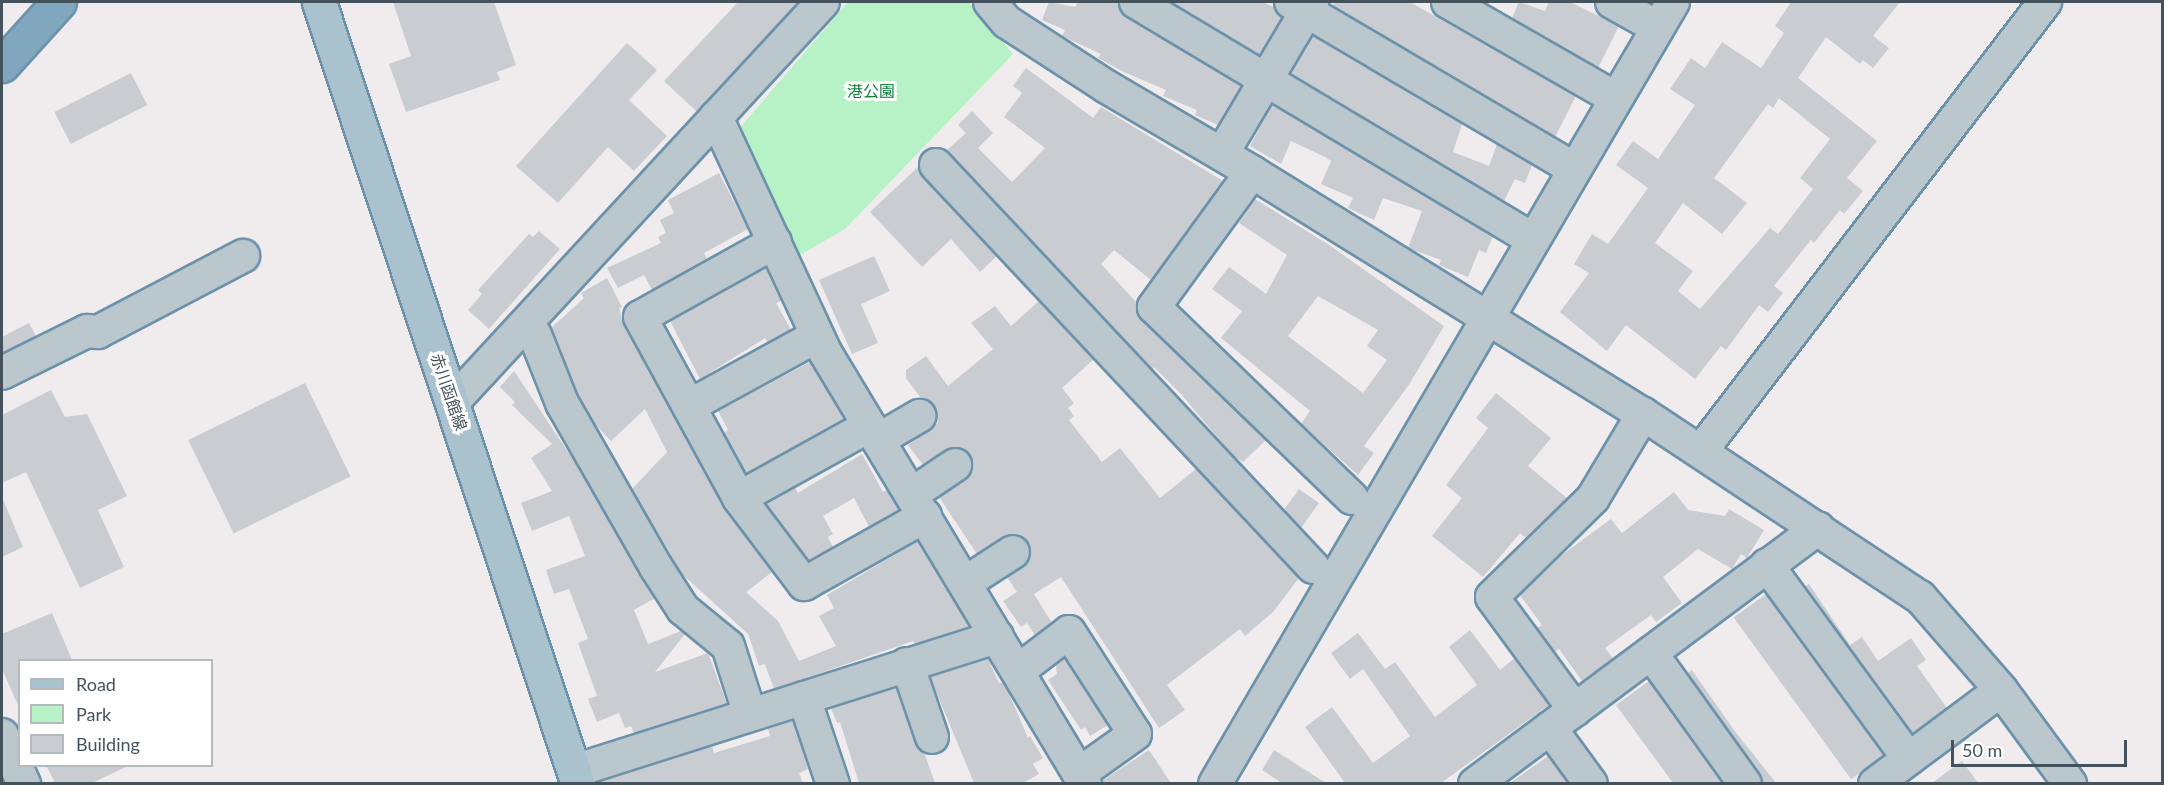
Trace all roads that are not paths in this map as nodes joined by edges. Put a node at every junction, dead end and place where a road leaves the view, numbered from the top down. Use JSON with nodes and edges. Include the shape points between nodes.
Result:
{"nodes":[{"id":1,"x":59,"y":2,"type":"edge"},
{"id":2,"x":320,"y":2,"type":"edge"},
{"id":3,"x":823,"y":2,"type":"edge"},
{"id":4,"x":1136,"y":2,"type":"edge"},
{"id":5,"x":1448,"y":2,"type":"edge"},
{"id":6,"x":1612,"y":2,"type":"edge"},
{"id":7,"x":2045,"y":2,"type":"edge"},
{"id":8,"x":1303,"y":5,"type":"edge"},
{"id":9,"x":1005,"y":8,"type":"edge"},
{"id":10,"x":1665,"y":14,"type":"edge"},
{"id":11,"x":2,"y":65,"type":"edge"},
{"id":12,"x":1266,"y":80,"type":"junction"},
{"id":13,"x":1615,"y":98,"type":"junction"},
{"id":14,"x":716,"y":117,"type":"junction"},
{"id":15,"x":1222,"y":154,"type":"junction"},
{"id":16,"x":936,"y":165,"type":"dead end"},
{"id":17,"x":1574,"y":169,"type":"junction"},
{"id":18,"x":1252,"y":172,"type":"junction"},
{"id":19,"x":1532,"y":239,"type":"junction"},
{"id":20,"x":775,"y":242,"type":"junction"},
{"id":21,"x":243,"y":256,"type":"dead end"},
{"id":22,"x":1488,"y":319,"type":"junction"},
{"id":23,"x":535,"y":334,"type":"dead end"},
{"id":24,"x":817,"y":336,"type":"junction"},
{"id":25,"x":2,"y":373,"type":"edge"},
{"id":26,"x":452,"y":403,"type":"junction"},
{"id":27,"x":689,"y":405,"type":"junction"},
{"id":28,"x":1643,"y":414,"type":"junction"},
{"id":29,"x":919,"y":416,"type":"dead end"},
{"id":30,"x":873,"y":433,"type":"junction"},
{"id":31,"x":1701,"y":450,"type":"junction"},
{"id":32,"x":955,"y":465,"type":"dead end"},
{"id":33,"x":740,"y":498,"type":"junction"},
{"id":34,"x":1352,"y":498,"type":"dead end"},
{"id":35,"x":918,"y":505,"type":"junction"},
{"id":36,"x":1818,"y":528,"type":"junction"},
{"id":37,"x":1013,"y":552,"type":"dead end"},
{"id":38,"x":1767,"y":566,"type":"junction"},
{"id":39,"x":1313,"y":567,"type":"dead end"},
{"id":40,"x":965,"y":583,"type":"junction"},
{"id":41,"x":997,"y":637,"type":"junction"},
{"id":42,"x":1650,"y":653,"type":"junction"},
{"id":43,"x":907,"y":664,"type":"junction"},
{"id":44,"x":1018,"y":671,"type":"junction"},
{"id":45,"x":2001,"y":690,"type":"junction"},
{"id":46,"x":804,"y":698,"type":"junction"},
{"id":47,"x":1575,"y":710,"type":"junction"},
{"id":48,"x":750,"y":715,"type":"junction"},
{"id":49,"x":1550,"y":728,"type":"junction"},
{"id":50,"x":2,"y":735,"type":"edge"},
{"id":51,"x":932,"y":737,"type":"dead end"},
{"id":52,"x":1909,"y":759,"type":"junction"},
{"id":53,"x":16,"y":774,"type":"edge"},
{"id":54,"x":576,"y":777,"type":"edge"},
{"id":55,"x":1082,"y":779,"type":"edge"},
{"id":56,"x":833,"y":783,"type":"edge"},
{"id":57,"x":1215,"y":783,"type":"edge"},
{"id":58,"x":1475,"y":783,"type":"edge"},
{"id":59,"x":1590,"y":783,"type":"edge"},
{"id":60,"x":1745,"y":783,"type":"edge"},
{"id":61,"x":1875,"y":783,"type":"edge"},
{"id":62,"x":2070,"y":783,"type":"edge"}],
"edges":[{"from":1,"to":11,"type":"highway"},
{"from":2,"to":26,"type":"main road","name":"赤川函館線"},
{"from":3,"to":14,"type":"street"},
{"from":4,"to":12,"type":"street"},
{"from":5,"to":13,"type":"street"},
{"from":6,"to":10,"type":"street"},
{"from":7,"to":31,"type":"street"},
{"from":8,"to":12,"type":"street"},
{"from":8,"to":17,"type":"street"},
{"from":9,"to":15,"type":"street"},
{"from":10,"to":13,"type":"street"},
{"from":12,"to":15,"type":"street"},
{"from":12,"to":19,"type":"street"},
{"from":13,"to":17,"type":"street"},
{"from":14,"to":20,"type":"street"},
{"from":14,"to":26,"type":"street"},
{"from":15,"to":18,"type":"street"},
{"from":16,"to":39,"type":"street"},
{"from":17,"to":19,"type":"street"},
{"from":18,"to":22,"type":"street"},
{"from":18,"to":34,"type":"street","via":[[1154,307]]},
{"from":19,"to":22,"type":"street"},
{"from":20,"to":24,"type":"street"},
{"from":20,"to":27,"type":"street","via":[[640,317]]},
{"from":21,"to":25,"type":"street","via":[[98,332],[87,331]]},
{"from":22,"to":28,"type":"street"},
{"from":22,"to":57,"type":"street"},
{"from":23,"to":48,"type":"street","via":[[562,403],[656,567],[683,609],[728,646]]},
{"from":24,"to":27,"type":"street"},
{"from":24,"to":30,"type":"street"},
{"from":26,"to":54,"type":"main road","name":"赤川函館線"},
{"from":27,"to":33,"type":"street"},
{"from":28,"to":31,"type":"street"},
{"from":28,"to":47,"type":"street","via":[[1593,498],[1491,597]]},
{"from":29,"to":30,"type":"street"},
{"from":30,"to":33,"type":"street"},
{"from":30,"to":35,"type":"street"},
{"from":31,"to":36,"type":"street"},
{"from":32,"to":35,"type":"street"},
{"from":33,"to":35,"type":"street","via":[[804,584]]},
{"from":35,"to":40,"type":"street"},
{"from":36,"to":38,"type":"street"},
{"from":36,"to":45,"type":"street","via":[[1920,597]]},
{"from":37,"to":40,"type":"street"},
{"from":38,"to":42,"type":"street"},
{"from":38,"to":52,"type":"street"},
{"from":40,"to":41,"type":"street"},
{"from":41,"to":43,"type":"street"},
{"from":41,"to":44,"type":"street"},
{"from":42,"to":47,"type":"street"},
{"from":42,"to":60,"type":"street"},
{"from":43,"to":46,"type":"street"},
{"from":43,"to":51,"type":"street"},
{"from":44,"to":55,"type":"street"},
{"from":44,"to":55,"type":"street","via":[[1070,632],[1136,734]]},
{"from":45,"to":52,"type":"street"},
{"from":45,"to":62,"type":"street"},
{"from":46,"to":48,"type":"street"},
{"from":46,"to":56,"type":"street"},
{"from":47,"to":49,"type":"street"},
{"from":48,"to":54,"type":"street"},
{"from":49,"to":58,"type":"street"},
{"from":49,"to":59,"type":"street"},
{"from":50,"to":53,"type":"street"},
{"from":52,"to":61,"type":"street"}]}
